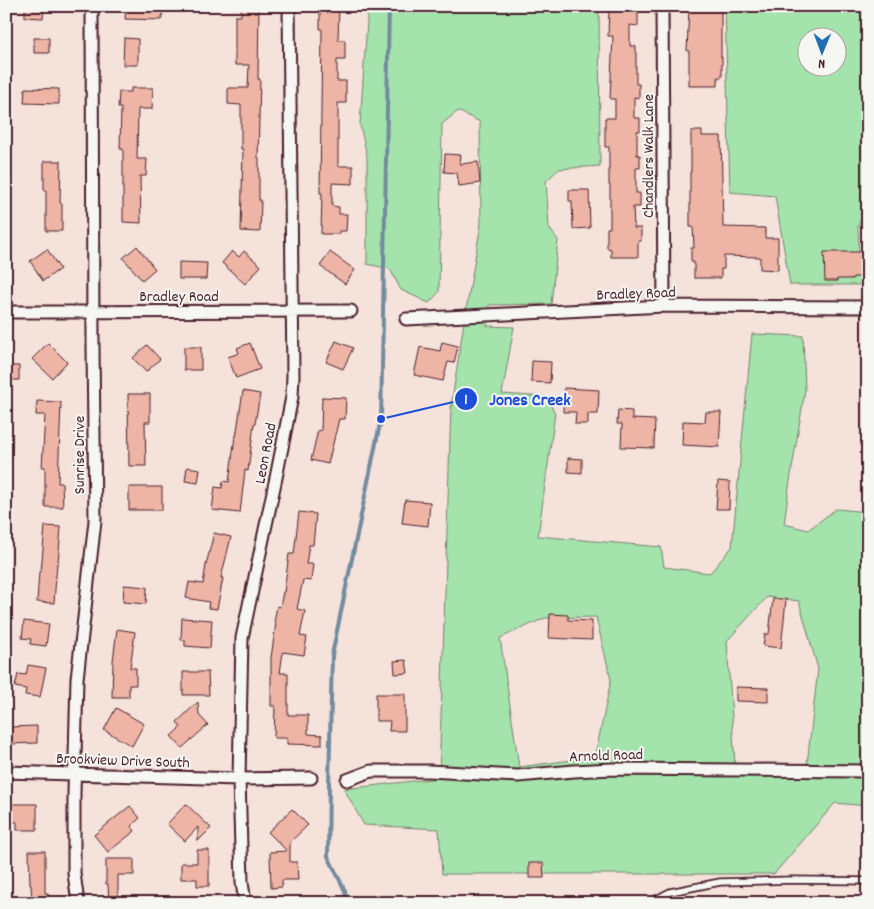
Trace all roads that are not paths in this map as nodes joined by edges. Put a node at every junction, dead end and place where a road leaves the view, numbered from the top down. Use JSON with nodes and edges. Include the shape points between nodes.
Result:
{"nodes":[{"id":1,"x":92,"y":6,"type":"edge"},
{"id":2,"x":290,"y":6,"type":"edge"},
{"id":3,"x":662,"y":6,"type":"edge"},
{"id":4,"x":664,"y":306,"type":"junction"},
{"id":5,"x":868,"y":307,"type":"edge"},
{"id":6,"x":293,"y":310,"type":"junction"},
{"id":7,"x":351,"y":311,"type":"dead end"},
{"id":8,"x":6,"y":312,"type":"edge"},
{"id":9,"x":94,"y":312,"type":"junction"},
{"id":10,"x":406,"y":319,"type":"dead end"},
{"id":11,"x":868,"y":771,"type":"edge"},
{"id":12,"x":6,"y":772,"type":"edge"},
{"id":13,"x":74,"y":774,"type":"junction"},
{"id":14,"x":311,"y":778,"type":"dead end"},
{"id":15,"x":239,"y":779,"type":"junction"},
{"id":16,"x":347,"y":780,"type":"dead end"},
{"id":17,"x":868,"y":881,"type":"edge"},
{"id":18,"x":78,"y":903,"type":"edge"},
{"id":19,"x":244,"y":903,"type":"edge"},
{"id":20,"x":650,"y":903,"type":"edge"}],
"edges":[{"from":1,"to":9,"type":"street","name":"Sunrise Drive"},
{"from":2,"to":6,"type":"street","name":"Leon Road"},
{"from":3,"to":4,"type":"street","name":"Chandlers Walk Lane"},
{"from":4,"to":5,"type":"street","name":"Bradley Road"},
{"from":4,"to":10,"type":"street","name":"Bradley Road"},
{"from":6,"to":7,"type":"street","name":"Bradley Road"},
{"from":6,"to":9,"type":"street","name":"Bradley Road"},
{"from":6,"to":15,"type":"street","name":"Leon Road","via":[[292,397],[242,638]]},
{"from":8,"to":9,"type":"street","name":"Bradley Road"},
{"from":9,"to":13,"type":"street","name":"Sunrise Drive","via":[[95,521],[77,679]]},
{"from":11,"to":16,"type":"street","name":"Arnold Road","via":[[612,769],[518,776],[371,771]]},
{"from":12,"to":13,"type":"street","name":"Brookview Drive South"},
{"from":13,"to":15,"type":"street","name":"Brookview Drive South"},
{"from":13,"to":18,"type":"street","name":"Sunrise Drive","via":[[74,874]]},
{"from":14,"to":15,"type":"street"},
{"from":15,"to":19,"type":"street","name":"Leon Road"},
{"from":17,"to":20,"type":"lane","via":[[720,882],[670,892]]}]}
